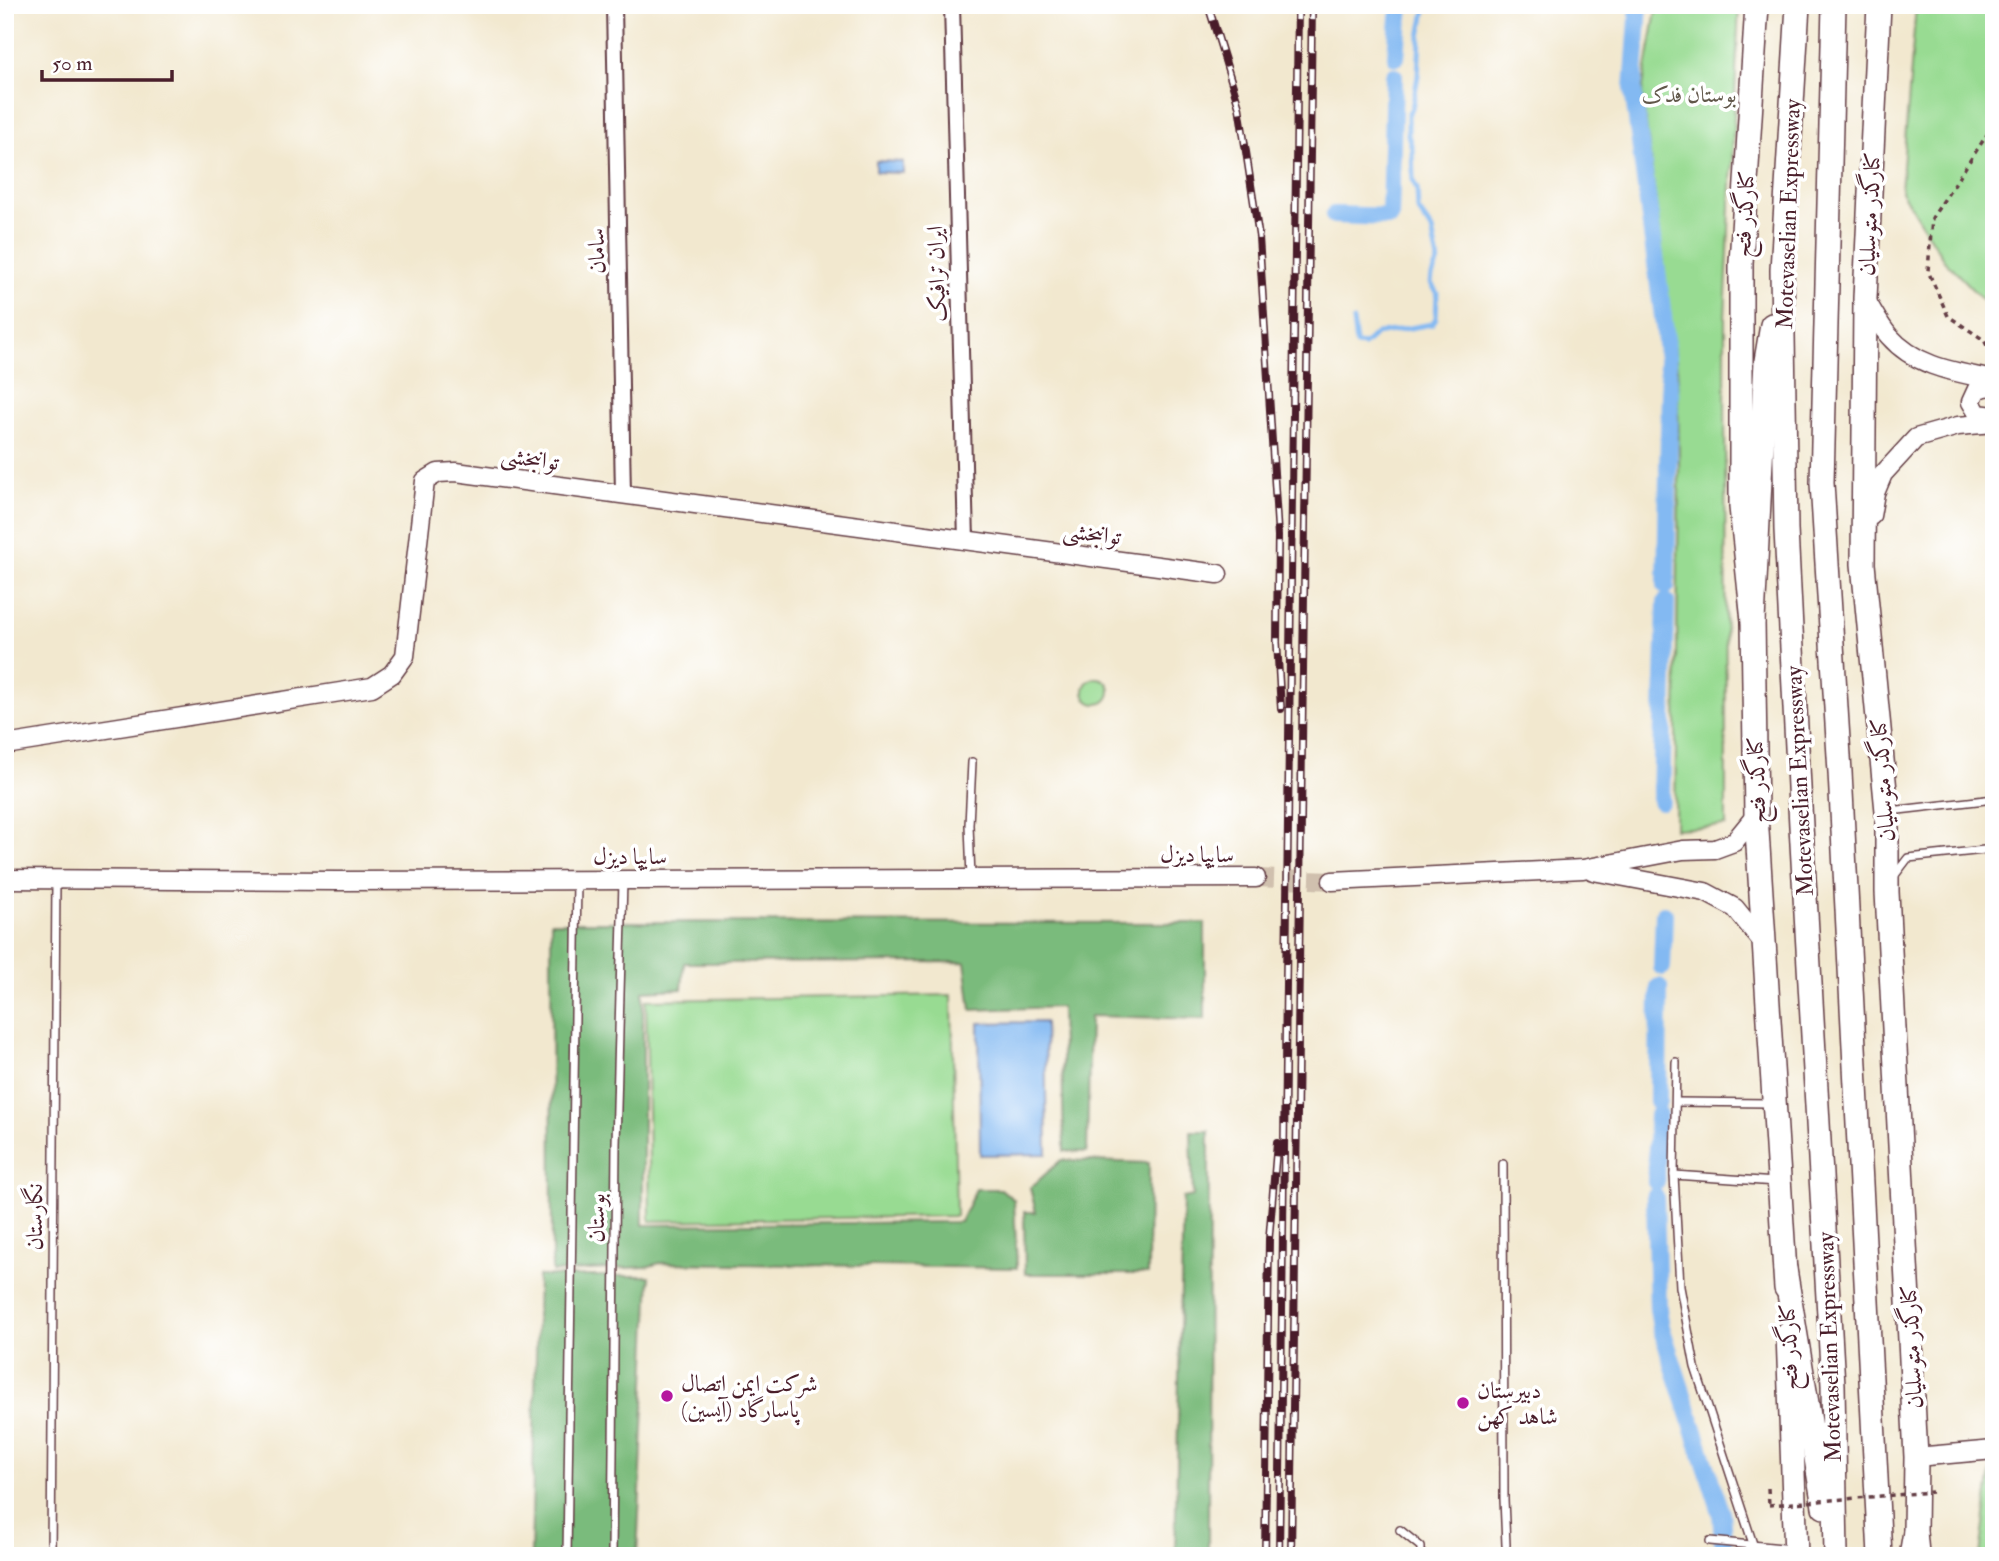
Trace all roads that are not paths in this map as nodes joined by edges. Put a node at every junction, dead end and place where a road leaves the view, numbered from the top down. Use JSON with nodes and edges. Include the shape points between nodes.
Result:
{"nodes":[{"id":1,"x":614,"y":5,"type":"edge"},
{"id":2,"x":952,"y":5,"type":"edge"},
{"id":3,"x":1757,"y":5,"type":"edge"},
{"id":4,"x":1798,"y":5,"type":"edge"},
{"id":5,"x":1834,"y":5,"type":"edge"},
{"id":6,"x":1879,"y":5,"type":"edge"},
{"id":7,"x":1782,"y":270,"type":"junction"},
{"id":8,"x":1865,"y":298,"type":"junction"},
{"id":9,"x":1994,"y":383,"type":"edge"},
{"id":10,"x":1994,"y":416,"type":"edge"},
{"id":11,"x":1994,"y":423,"type":"edge"},
{"id":12,"x":623,"y":495,"type":"junction"},
{"id":13,"x":966,"y":541,"type":"junction"},
{"id":14,"x":1863,"y":564,"type":"junction"},
{"id":15,"x":1218,"y":574,"type":"dead end"},
{"id":16,"x":1753,"y":621,"type":"junction"},
{"id":17,"x":5,"y":745,"type":"edge"},
{"id":18,"x":972,"y":762,"type":"dead end"},
{"id":19,"x":1994,"y":799,"type":"edge"},
{"id":20,"x":1887,"y":811,"type":"junction"},
{"id":21,"x":1756,"y":815,"type":"junction"},
{"id":22,"x":1994,"y":849,"type":"edge"},
{"id":23,"x":1583,"y":869,"type":"junction"},
{"id":24,"x":1256,"y":878,"type":"tunnel mouth"},
{"id":25,"x":5,"y":879,"type":"edge"},
{"id":26,"x":56,"y":879,"type":"junction"},
{"id":27,"x":971,"y":879,"type":"junction"},
{"id":28,"x":577,"y":880,"type":"junction"},
{"id":29,"x":623,"y":880,"type":"junction"},
{"id":30,"x":1332,"y":881,"type":"tunnel mouth"},
{"id":31,"x":1887,"y":892,"type":"junction"},
{"id":32,"x":1766,"y":946,"type":"junction"},
{"id":33,"x":1676,"y":1062,"type":"dead end"},
{"id":34,"x":1676,"y":1102,"type":"junction"},
{"id":35,"x":1775,"y":1103,"type":"junction"},
{"id":36,"x":1503,"y":1164,"type":"dead end"},
{"id":37,"x":1674,"y":1175,"type":"junction"},
{"id":38,"x":1780,"y":1182,"type":"junction"},
{"id":39,"x":1785,"y":1269,"type":"junction"},
{"id":40,"x":1994,"y":1450,"type":"edge"},
{"id":41,"x":1916,"y":1457,"type":"junction"},
{"id":42,"x":1400,"y":1530,"type":"dead end"},
{"id":43,"x":1915,"y":1532,"type":"junction"},
{"id":44,"x":1710,"y":1541,"type":"dead end"},
{"id":45,"x":1753,"y":1544,"type":"junction"},
{"id":46,"x":1506,"y":1545,"type":"dead end"},
{"id":47,"x":1796,"y":1553,"type":"edge"},
{"id":48,"x":51,"y":1556,"type":"edge"},
{"id":49,"x":567,"y":1556,"type":"edge"},
{"id":50,"x":612,"y":1556,"type":"edge"},
{"id":51,"x":1421,"y":1556,"type":"edge"},
{"id":52,"x":1834,"y":1556,"type":"edge"},
{"id":53,"x":1880,"y":1556,"type":"edge"},
{"id":54,"x":1911,"y":1556,"type":"edge"},
{"id":55,"x":1917,"y":1556,"type":"edge"}],
"edges":[{"from":1,"to":12,"type":"street","name":"سامان"},
{"from":2,"to":13,"type":"street","name":"ایران ترافیک"},
{"from":3,"to":16,"type":"main road","name":"کنارگذر فتح","via":[[1741,263],[1741,507]]},
{"from":4,"to":7,"type":"main road","name":"Motevaselian Expressway"},
{"from":5,"to":53,"type":"main road","name":"Motevaselian Expressway","via":[[1822,483]]},
{"from":6,"to":8,"type":"main road","name":"کنارگذر متوسلیان"},
{"from":7,"to":16,"type":"main road","via":[[1766,361]]},
{"from":7,"to":52,"type":"main road","name":"Motevaselian Expressway","via":[[1786,530],[1833,1385]]},
{"from":8,"to":9,"type":"street","via":[[1888,335],[1909,355]]},
{"from":8,"to":14,"type":"main road","name":"کنارگذر متوسلیان"},
{"from":9,"to":10,"type":"street","via":[[1978,389],[1971,402],[1978,414]]},
{"from":11,"to":14,"type":"street","via":[[1958,426],[1916,438],[1895,460],[1875,493]]},
{"from":12,"to":13,"type":"street","name":"توانبخشی"},
{"from":12,"to":17,"type":"street","name":"توانبخشی","via":[[439,473],[425,481],[405,656],[392,674],[372,687]]},
{"from":13,"to":15,"type":"street","name":"توانبخشی"},
{"from":14,"to":20,"type":"main road","name":"کنارگذر متوسلیان"},
{"from":16,"to":21,"type":"main road","name":"کنارگذر فتح"},
{"from":18,"to":27,"type":"lane"},
{"from":19,"to":20,"type":"lane"},
{"from":20,"to":31,"type":"main road","name":"کنارگذر متوسلیان"},
{"from":21,"to":23,"type":"street","via":[[1734,842],[1715,849],[1683,850]]},
{"from":21,"to":32,"type":"main road","name":"کنارگذر فتح"},
{"from":22,"to":31,"type":"lane","via":[[1908,858]]},
{"from":23,"to":30,"type":"street"},
{"from":23,"to":32,"type":"street","via":[[1705,892],[1735,908]]},
{"from":24,"to":27,"type":"street","name":"سایپا دیزل"},
{"from":25,"to":26,"type":"street","name":"سایپا دیزل"},
{"from":26,"to":28,"type":"street","name":"سایپا دیزل"},
{"from":26,"to":48,"type":"lane","name":"نگارستان"},
{"from":27,"to":29,"type":"street","name":"سایپا دیزل"},
{"from":28,"to":29,"type":"street","name":"سایپا دیزل"},
{"from":28,"to":49,"type":"lane","name":"بوستان"},
{"from":29,"to":50,"type":"lane","name":"بوستان","via":[[615,1144]]},
{"from":31,"to":41,"type":"main road","name":"کنارگذر متوسلیان"},
{"from":32,"to":35,"type":"main road","name":"کنارگذر فتح"},
{"from":33,"to":34,"type":"lane"},
{"from":34,"to":35,"type":"lane"},
{"from":34,"to":37,"type":"lane"},
{"from":35,"to":38,"type":"main road","name":"کنارگذر فتح"},
{"from":36,"to":46,"type":"lane"},
{"from":37,"to":38,"type":"lane"},
{"from":37,"to":45,"type":"lane","via":[[1680,1287],[1695,1367]]},
{"from":38,"to":39,"type":"main road","name":"کنارگذر فتح"},
{"from":39,"to":47,"type":"main road","name":"کنارگذر فتح"},
{"from":39,"to":52,"type":"main road"},
{"from":40,"to":41,"type":"street"},
{"from":41,"to":43,"type":"main road","name":"کنارگذر متوسلیان"},
{"from":42,"to":51,"type":"lane","via":[[1421,1547]]},
{"from":43,"to":54,"type":"main road"},
{"from":43,"to":55,"type":"main road","name":"کنارگذر متوسلیان"},
{"from":44,"to":45,"type":"lane"},
{"from":45,"to":47,"type":"lane"}]}
